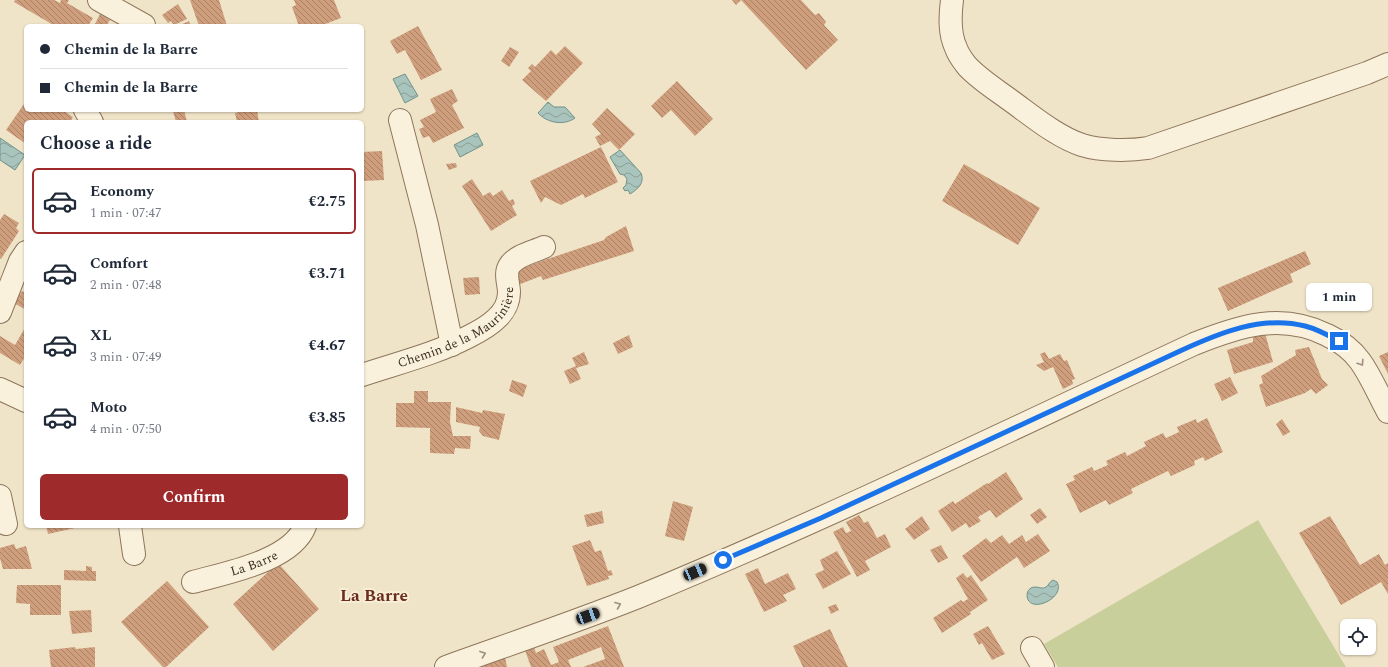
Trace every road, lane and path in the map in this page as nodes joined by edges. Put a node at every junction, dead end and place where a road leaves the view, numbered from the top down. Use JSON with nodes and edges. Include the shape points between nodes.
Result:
{"nodes":[{"id":1,"x":99,"y":0,"type":"edge"},
{"id":2,"x":952,"y":0,"type":"edge"},
{"id":3,"x":142,"y":24,"type":"edge"},
{"id":4,"x":1388,"y":64,"type":"edge"},
{"id":5,"x":400,"y":120,"type":"dead end"},
{"id":6,"x":544,"y":248,"type":"dead end"},
{"id":7,"x":24,"y":255,"type":"edge"},
{"id":8,"x":0,"y":312,"type":"edge"},
{"id":9,"x":452,"y":345,"type":"junction"},
{"id":10,"x":364,"y":374,"type":"edge"},
{"id":11,"x":0,"y":389,"type":"edge"},
{"id":12,"x":24,"y":400,"type":"edge"},
{"id":13,"x":1388,"y":412,"type":"edge"},
{"id":14,"x":0,"y":496,"type":"edge"},
{"id":15,"x":6,"y":524,"type":"dead end"},
{"id":16,"x":130,"y":528,"type":"edge"},
{"id":17,"x":304,"y":528,"type":"edge"},
{"id":18,"x":134,"y":554,"type":"dead end"},
{"id":19,"x":193,"y":582,"type":"dead end"},
{"id":20,"x":1032,"y":648,"type":"dead end"},
{"id":21,"x":446,"y":667,"type":"edge"},
{"id":22,"x":1043,"y":667,"type":"edge"}],
"edges":[{"from":1,"to":3,"type":"street"},
{"from":2,"to":4,"type":"street","via":[[953,40],[966,65],[990,86],[1037,119],[1064,137],[1084,146],[1115,150],[1148,148]]},
{"from":5,"to":9,"type":"street","via":[[427,225]]},
{"from":6,"to":9,"type":"street","name":"Chemin de la Maurinière","via":[[524,255],[509,266],[508,299],[497,319]]},
{"from":7,"to":8,"type":"street"},
{"from":9,"to":10,"type":"street","name":"Chemin de la Maurinière"},
{"from":11,"to":12,"type":"street"},
{"from":21,"to":13,"type":"street","one_way":true,"via":[[639,596],[821,518],[1194,344],[1241,327],[1294,324],[1318,330],[1339,341],[1361,362]]},
{"from":14,"to":15,"type":"street"},
{"from":16,"to":18,"type":"street"},
{"from":17,"to":19,"type":"street","name":"La Barre","via":[[289,546],[256,564]]},
{"from":20,"to":22,"type":"street"}]}
